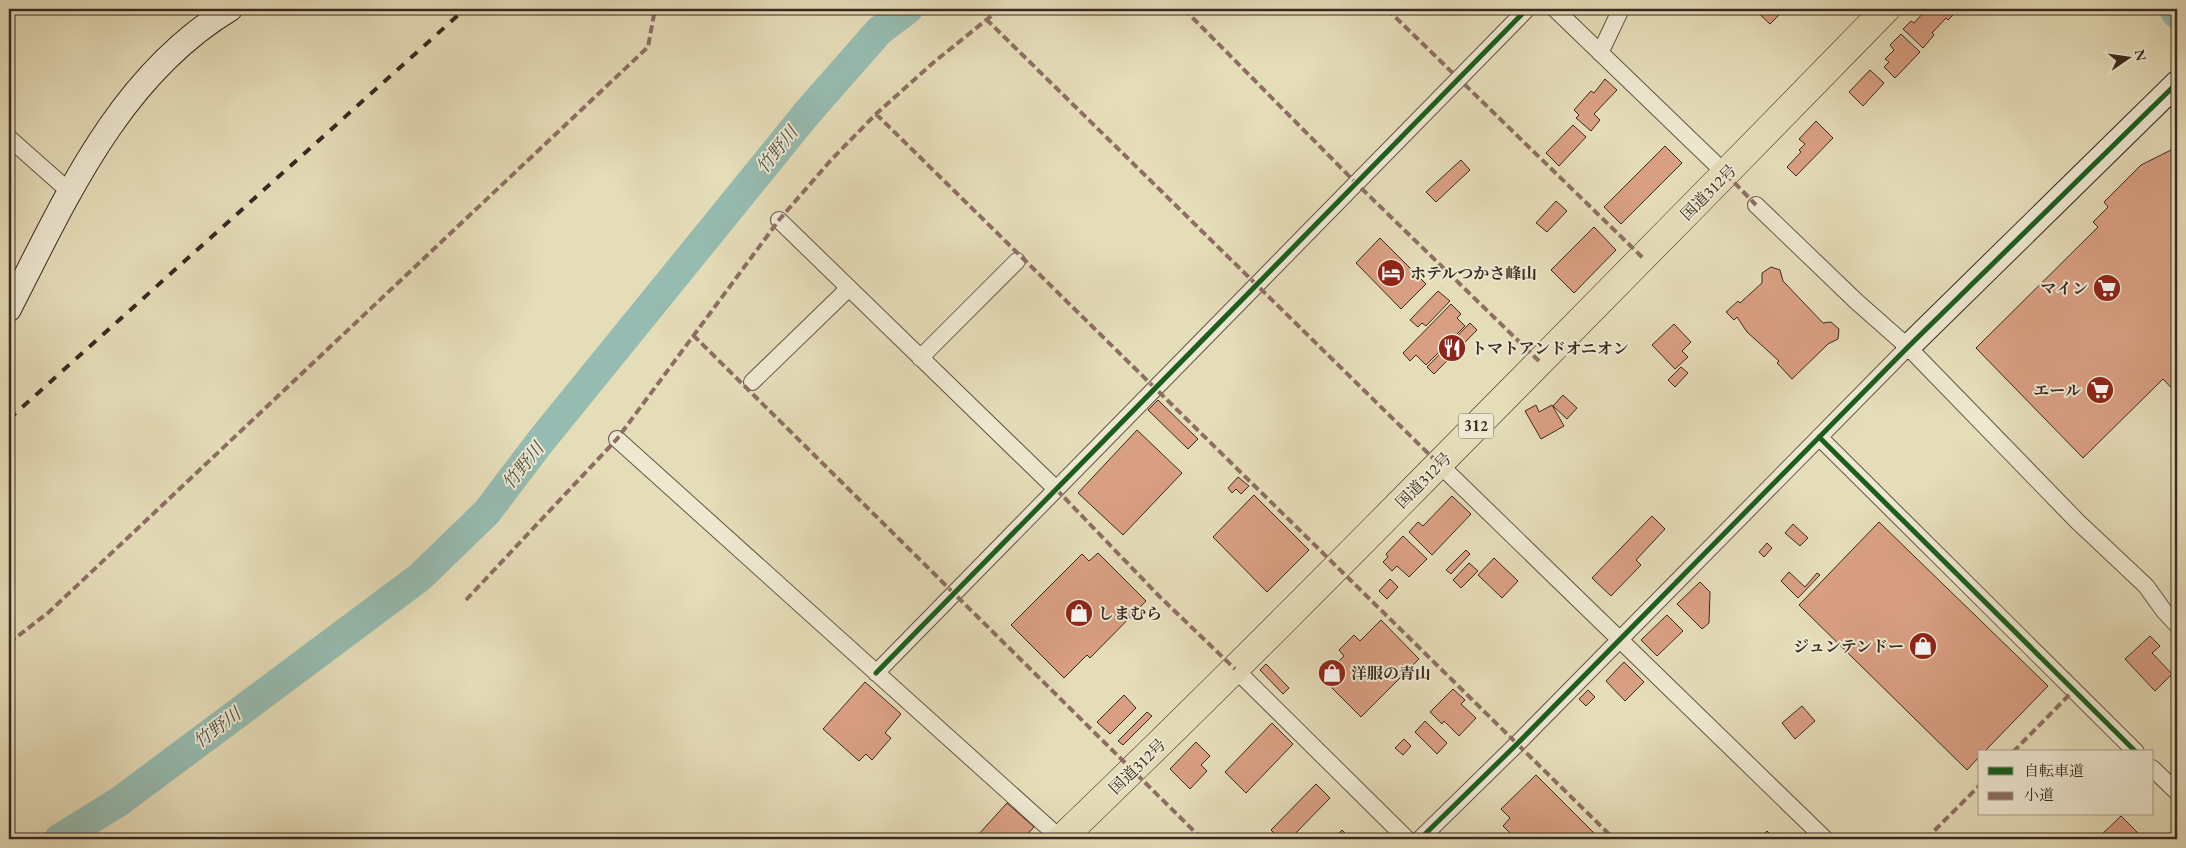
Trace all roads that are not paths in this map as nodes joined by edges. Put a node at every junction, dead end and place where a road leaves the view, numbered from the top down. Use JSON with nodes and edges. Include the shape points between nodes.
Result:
{"nodes":[{"id":1,"x":1527,"y":9,"type":"edge"},
{"id":2,"x":1555,"y":9,"type":"edge"},
{"id":3,"x":1621,"y":9,"type":"edge"},
{"id":4,"x":1886,"y":9,"type":"edge"},
{"id":5,"x":221,"y":11,"type":"edge"},
{"id":6,"x":1600,"y":52,"type":"junction"},
{"id":7,"x":2177,"y":82,"type":"edge"},
{"id":8,"x":9,"y":138,"type":"edge"},
{"id":9,"x":1726,"y":174,"type":"junction"},
{"id":10,"x":70,"y":192,"type":"junction"},
{"id":11,"x":1756,"y":205,"type":"dead end"},
{"id":12,"x":779,"y":220,"type":"dead end"},
{"id":13,"x":1017,"y":261,"type":"dead end"},
{"id":14,"x":849,"y":288,"type":"junction"},
{"id":15,"x":9,"y":309,"type":"edge"},
{"id":16,"x":1908,"y":347,"type":"junction"},
{"id":17,"x":920,"y":358,"type":"junction"},
{"id":18,"x":752,"y":382,"type":"dead end"},
{"id":19,"x":1819,"y":437,"type":"junction"},
{"id":20,"x":617,"y":439,"type":"dead end"},
{"id":21,"x":1439,"y":464,"type":"junction"},
{"id":22,"x":1056,"y":489,"type":"junction"},
{"id":23,"x":2177,"y":625,"type":"edge"},
{"id":24,"x":1618,"y":640,"type":"junction"},
{"id":25,"x":1236,"y":669,"type":"junction"},
{"id":26,"x":876,"y":673,"type":"junction"},
{"id":27,"x":2134,"y":750,"type":"edge"},
{"id":28,"x":2154,"y":770,"type":"edge"},
{"id":29,"x":2177,"y":792,"type":"edge"},
{"id":30,"x":1061,"y":839,"type":"edge"},
{"id":31,"x":1406,"y":839,"type":"edge"},
{"id":32,"x":1420,"y":839,"type":"edge"},
{"id":33,"x":1825,"y":839,"type":"edge"}],
"edges":[{"from":1,"to":22,"type":"street"},
{"from":2,"to":6,"type":"street"},
{"from":3,"to":6,"type":"street"},
{"from":4,"to":9,"type":"highway","name":"国道312号","number":"312"},
{"from":5,"to":10,"type":"street","via":[[151,74],[128,100],[106,130]]},
{"from":6,"to":9,"type":"street"},
{"from":7,"to":16,"type":"street"},
{"from":8,"to":10,"type":"street"},
{"from":9,"to":21,"type":"highway","name":"国道312号","number":"312"},
{"from":10,"to":15,"type":"street"},
{"from":11,"to":16,"type":"street"},
{"from":12,"to":14,"type":"street"},
{"from":13,"to":17,"type":"street"},
{"from":14,"to":17,"type":"street"},
{"from":14,"to":18,"type":"street"},
{"from":16,"to":19,"type":"street"},
{"from":16,"to":23,"type":"street","via":[[2078,522],[2146,586]]},
{"from":17,"to":22,"type":"street"},
{"from":19,"to":24,"type":"street"},
{"from":19,"to":27,"type":"street"},
{"from":20,"to":26,"type":"street"},
{"from":21,"to":24,"type":"street"},
{"from":21,"to":25,"type":"highway","name":"国道312号","number":"312"},
{"from":22,"to":26,"type":"street"},
{"from":24,"to":32,"type":"street"},
{"from":24,"to":33,"type":"street"},
{"from":25,"to":30,"type":"highway","name":"国道312号","number":"312"},
{"from":25,"to":31,"type":"street"},
{"from":26,"to":30,"type":"street"},
{"from":28,"to":29,"type":"street"}]}
